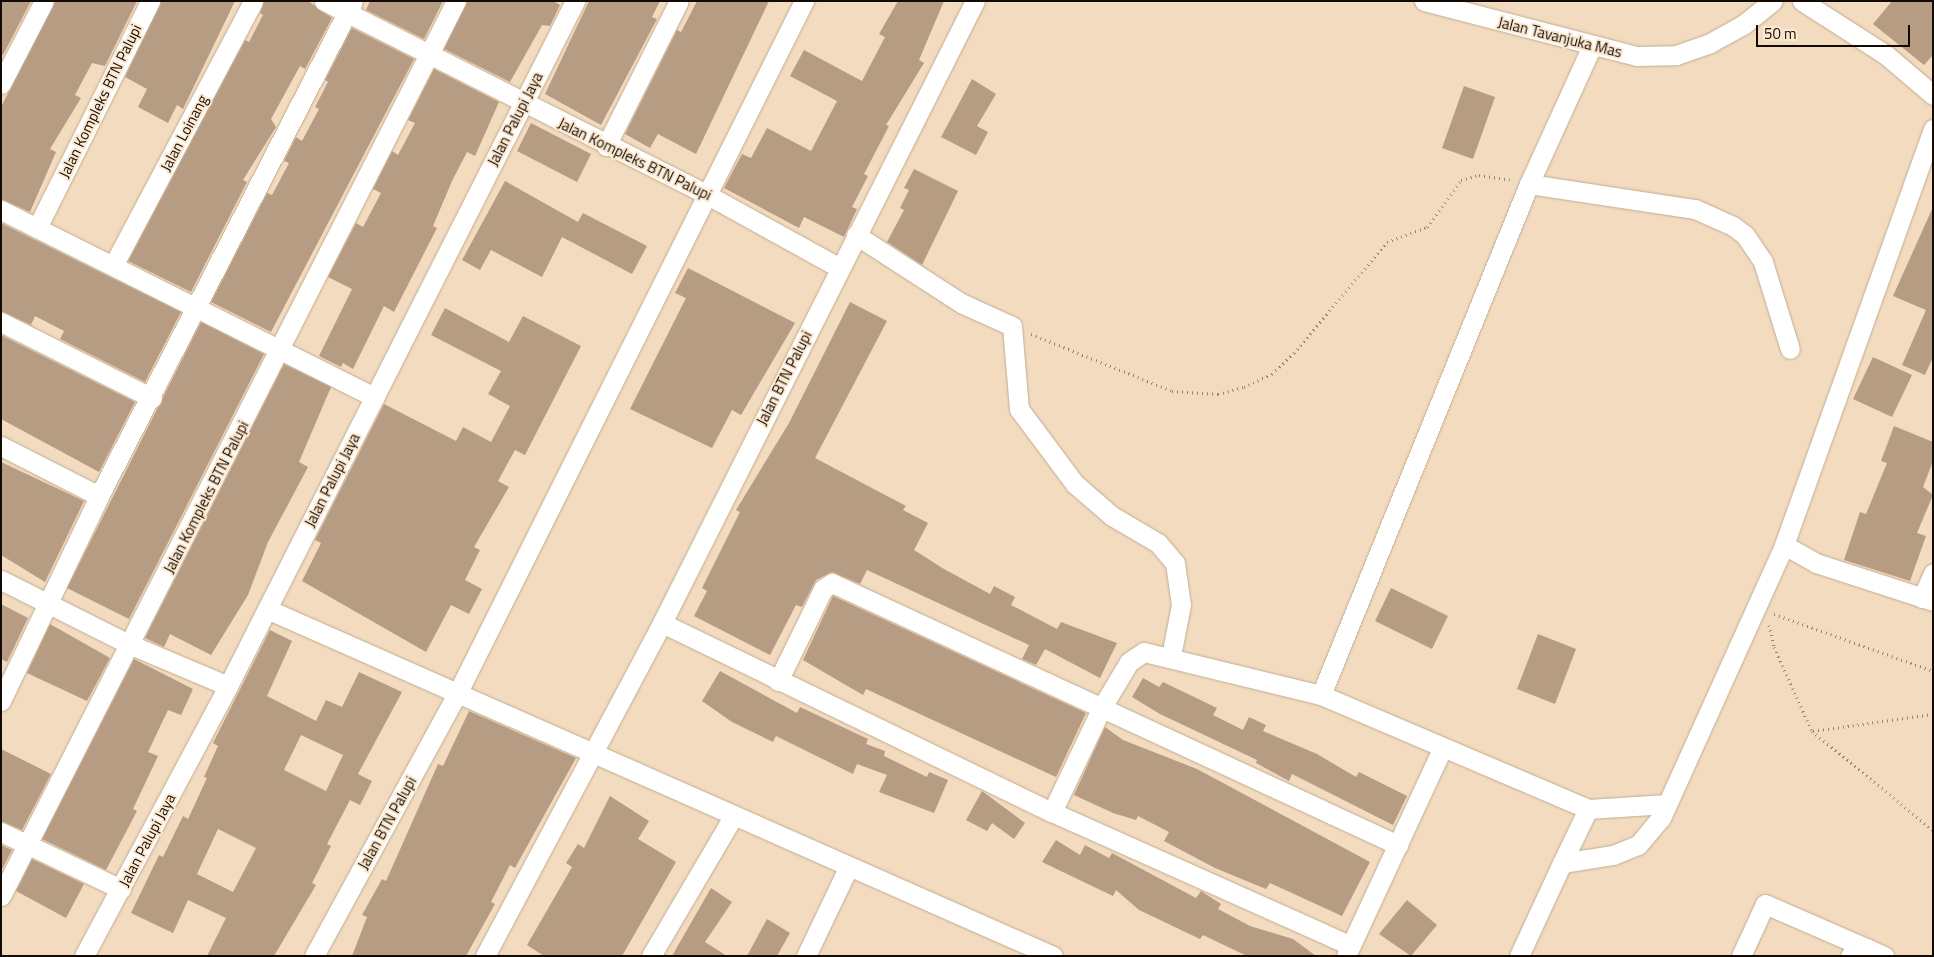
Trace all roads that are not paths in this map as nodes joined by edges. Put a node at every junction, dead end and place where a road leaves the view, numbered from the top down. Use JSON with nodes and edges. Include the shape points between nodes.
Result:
{"nodes":[{"id":1,"x":44,"y":1,"type":"edge"},
{"id":2,"x":150,"y":1,"type":"edge"},
{"id":3,"x":253,"y":1,"type":"edge"},
{"id":4,"x":324,"y":1,"type":"edge"},
{"id":5,"x":456,"y":1,"type":"edge"},
{"id":6,"x":575,"y":1,"type":"edge"},
{"id":7,"x":679,"y":1,"type":"edge"},
{"id":8,"x":804,"y":1,"type":"edge"},
{"id":9,"x":975,"y":1,"type":"edge"},
{"id":10,"x":1424,"y":1,"type":"edge"},
{"id":11,"x":1773,"y":1,"type":"edge"},
{"id":12,"x":1802,"y":1,"type":"edge"},
{"id":13,"x":1457,"y":6,"type":"edge"},
{"id":14,"x":351,"y":7,"type":"edge"},
{"id":15,"x":1590,"y":48,"type":"junction"},
{"id":16,"x":428,"y":54,"type":"junction"},
{"id":17,"x":1,"y":84,"type":"edge"},
{"id":18,"x":1933,"y":95,"type":"edge"},
{"id":19,"x":522,"y":103,"type":"junction"},
{"id":20,"x":1933,"y":129,"type":"edge"},
{"id":21,"x":606,"y":146,"type":"junction"},
{"id":22,"x":1529,"y":184,"type":"junction"},
{"id":23,"x":704,"y":193,"type":"junction"},
{"id":24,"x":1,"y":210,"type":"edge"},
{"id":25,"x":38,"y":228,"type":"junction"},
{"id":26,"x":856,"y":235,"type":"junction"},
{"id":27,"x":114,"y":264,"type":"junction"},
{"id":28,"x":840,"y":268,"type":"junction"},
{"id":29,"x":198,"y":308,"type":"junction"},
{"id":30,"x":1,"y":322,"type":"edge"},
{"id":31,"x":281,"y":348,"type":"junction"},
{"id":32,"x":1790,"y":349,"type":"dead end"},
{"id":33,"x":375,"y":397,"type":"junction"},
{"id":34,"x":152,"y":398,"type":"junction"},
{"id":35,"x":1,"y":446,"type":"edge"},
{"id":36,"x":99,"y":496,"type":"junction"},
{"id":37,"x":1784,"y":545,"type":"junction"},
{"id":38,"x":1933,"y":573,"type":"edge"},
{"id":39,"x":1,"y":580,"type":"edge"},
{"id":40,"x":1928,"y":599,"type":"edge"},
{"id":41,"x":49,"y":604,"type":"junction"},
{"id":42,"x":267,"y":608,"type":"junction"},
{"id":43,"x":662,"y":623,"type":"junction"},
{"id":44,"x":131,"y":645,"type":"junction"},
{"id":45,"x":1171,"y":656,"type":"junction"},
{"id":46,"x":778,"y":680,"type":"junction"},
{"id":47,"x":228,"y":686,"type":"junction"},
{"id":48,"x":459,"y":690,"type":"junction"},
{"id":49,"x":1321,"y":695,"type":"junction"},
{"id":50,"x":1,"y":701,"type":"edge"},
{"id":51,"x":1102,"y":707,"type":"junction"},
{"id":52,"x":1442,"y":749,"type":"junction"},
{"id":53,"x":592,"y":754,"type":"junction"},
{"id":54,"x":1667,"y":804,"type":"junction"},
{"id":55,"x":1588,"y":808,"type":"junction"},
{"id":56,"x":1052,"y":812,"type":"junction"},
{"id":57,"x":733,"y":818,"type":"junction"},
{"id":58,"x":1,"y":832,"type":"edge"},
{"id":59,"x":26,"y":844,"type":"junction"},
{"id":60,"x":1398,"y":844,"type":"junction"},
{"id":61,"x":1562,"y":864,"type":"junction"},
{"id":62,"x":848,"y":868,"type":"junction"},
{"id":63,"x":121,"y":889,"type":"junction"},
{"id":64,"x":1,"y":896,"type":"edge"},
{"id":65,"x":1348,"y":951,"type":"edge"},
{"id":66,"x":1858,"y":952,"type":"edge"},
{"id":67,"x":1524,"y":954,"type":"edge"},
{"id":68,"x":84,"y":956,"type":"edge"},
{"id":69,"x":314,"y":956,"type":"edge"},
{"id":70,"x":485,"y":956,"type":"edge"},
{"id":71,"x":651,"y":956,"type":"edge"},
{"id":72,"x":806,"y":956,"type":"edge"},
{"id":73,"x":1053,"y":956,"type":"edge"},
{"id":74,"x":1741,"y":956,"type":"edge"},
{"id":75,"x":1884,"y":956,"type":"edge"}],
"edges":[{"from":1,"to":17,"type":"street"},
{"from":2,"to":25,"type":"street","name":"Jalan Kompleks BTN Palupi"},
{"from":3,"to":27,"type":"street","name":"Jalan Loinang"},
{"from":4,"to":14,"type":"street","name":"Jalan Kompleks BTN Palupi"},
{"from":5,"to":16,"type":"street"},
{"from":6,"to":19,"type":"street","name":"Jalan Palupi Jaya"},
{"from":7,"to":21,"type":"street"},
{"from":8,"to":23,"type":"street","name":"Jalan BTN Palupi"},
{"from":9,"to":26,"type":"street","name":"Jalan BTN Palupi"},
{"from":10,"to":13,"type":"street","name":"Jalan Tavanjuka Mas"},
{"from":11,"to":15,"type":"street","name":"Jalan Tavanjuka Mas","via":[[1743,25],[1676,55],[1637,56]]},
{"from":12,"to":18,"type":"street","via":[[1886,55]]},
{"from":13,"to":15,"type":"street","name":"Jalan Tavanjuka Mas"},
{"from":14,"to":16,"type":"street","name":"Jalan Kompleks BTN Palupi"},
{"from":14,"to":29,"type":"street"},
{"from":15,"to":22,"type":"street"},
{"from":16,"to":19,"type":"street","name":"Jalan Kompleks BTN Palupi"},
{"from":16,"to":31,"type":"street","name":"Jalan Kompleks BTN Palupi"},
{"from":19,"to":21,"type":"street","name":"Jalan Kompleks BTN Palupi"},
{"from":19,"to":33,"type":"street","name":"Jalan Palupi Jaya"},
{"from":20,"to":37,"type":"street"},
{"from":21,"to":23,"type":"street","name":"Jalan Kompleks BTN Palupi"},
{"from":22,"to":32,"type":"street","via":[[1695,209],[1733,226],[1745,235],[1763,262]]},
{"from":22,"to":49,"type":"street"},
{"from":23,"to":28,"type":"street","name":"Jalan Kompleks BTN Palupi"},
{"from":23,"to":48,"type":"street","name":"Jalan BTN Palupi"},
{"from":24,"to":25,"type":"street"},
{"from":25,"to":27,"type":"street"},
{"from":26,"to":28,"type":"street","name":"Jalan BTN Palupi"},
{"from":26,"to":45,"type":"street","via":[[961,303],[1012,326],[1019,409],[1075,484],[1112,516],[1158,543],[1175,563],[1181,605]]},
{"from":27,"to":29,"type":"street"},
{"from":28,"to":43,"type":"street","name":"Jalan BTN Palupi"},
{"from":29,"to":31,"type":"street"},
{"from":29,"to":34,"type":"street"},
{"from":30,"to":34,"type":"street"},
{"from":31,"to":33,"type":"street"},
{"from":31,"to":44,"type":"street","name":"Jalan Kompleks BTN Palupi"},
{"from":33,"to":42,"type":"street","name":"Jalan Palupi Jaya"},
{"from":34,"to":36,"type":"street"},
{"from":35,"to":36,"type":"street"},
{"from":36,"to":41,"type":"street"},
{"from":37,"to":40,"type":"street","via":[[1816,563]]},
{"from":37,"to":54,"type":"street"},
{"from":38,"to":40,"type":"street"},
{"from":39,"to":41,"type":"street"},
{"from":41,"to":44,"type":"street"},
{"from":41,"to":50,"type":"street"},
{"from":42,"to":47,"type":"street","name":"Jalan Palupi Jaya"},
{"from":42,"to":48,"type":"street"},
{"from":43,"to":46,"type":"street"},
{"from":43,"to":53,"type":"street","name":"Jalan BTN Palupi"},
{"from":44,"to":47,"type":"street"},
{"from":44,"to":59,"type":"street","name":"Jalan Kompleks BTN Palupi"},
{"from":45,"to":49,"type":"street"},
{"from":45,"to":51,"type":"street","via":[[1144,652],[1129,662]]},
{"from":46,"to":51,"type":"street","via":[[829,583]]},
{"from":46,"to":56,"type":"street"},
{"from":47,"to":63,"type":"street","name":"Jalan Palupi Jaya"},
{"from":48,"to":53,"type":"street"},
{"from":48,"to":69,"type":"street","name":"Jalan BTN Palupi"},
{"from":49,"to":52,"type":"street"},
{"from":51,"to":56,"type":"street"},
{"from":51,"to":60,"type":"street"},
{"from":52,"to":55,"type":"street"},
{"from":52,"to":60,"type":"street"},
{"from":53,"to":57,"type":"street"},
{"from":53,"to":70,"type":"street","name":"Jalan BTN Palupi"},
{"from":54,"to":55,"type":"street"},
{"from":54,"to":61,"type":"street","via":[[1651,835],[1638,845],[1613,855]]},
{"from":55,"to":61,"type":"street"},
{"from":56,"to":65,"type":"street"},
{"from":57,"to":62,"type":"street"},
{"from":57,"to":71,"type":"street"},
{"from":58,"to":59,"type":"street"},
{"from":59,"to":63,"type":"street"},
{"from":59,"to":64,"type":"street","name":"Jalan Kompleks BTN Palupi"},
{"from":60,"to":65,"type":"street"},
{"from":61,"to":67,"type":"street"},
{"from":62,"to":72,"type":"street"},
{"from":62,"to":73,"type":"street"},
{"from":63,"to":68,"type":"street","name":"Jalan Palupi Jaya"},
{"from":66,"to":74,"type":"street","via":[[1765,904]]},
{"from":66,"to":75,"type":"street"}]}
